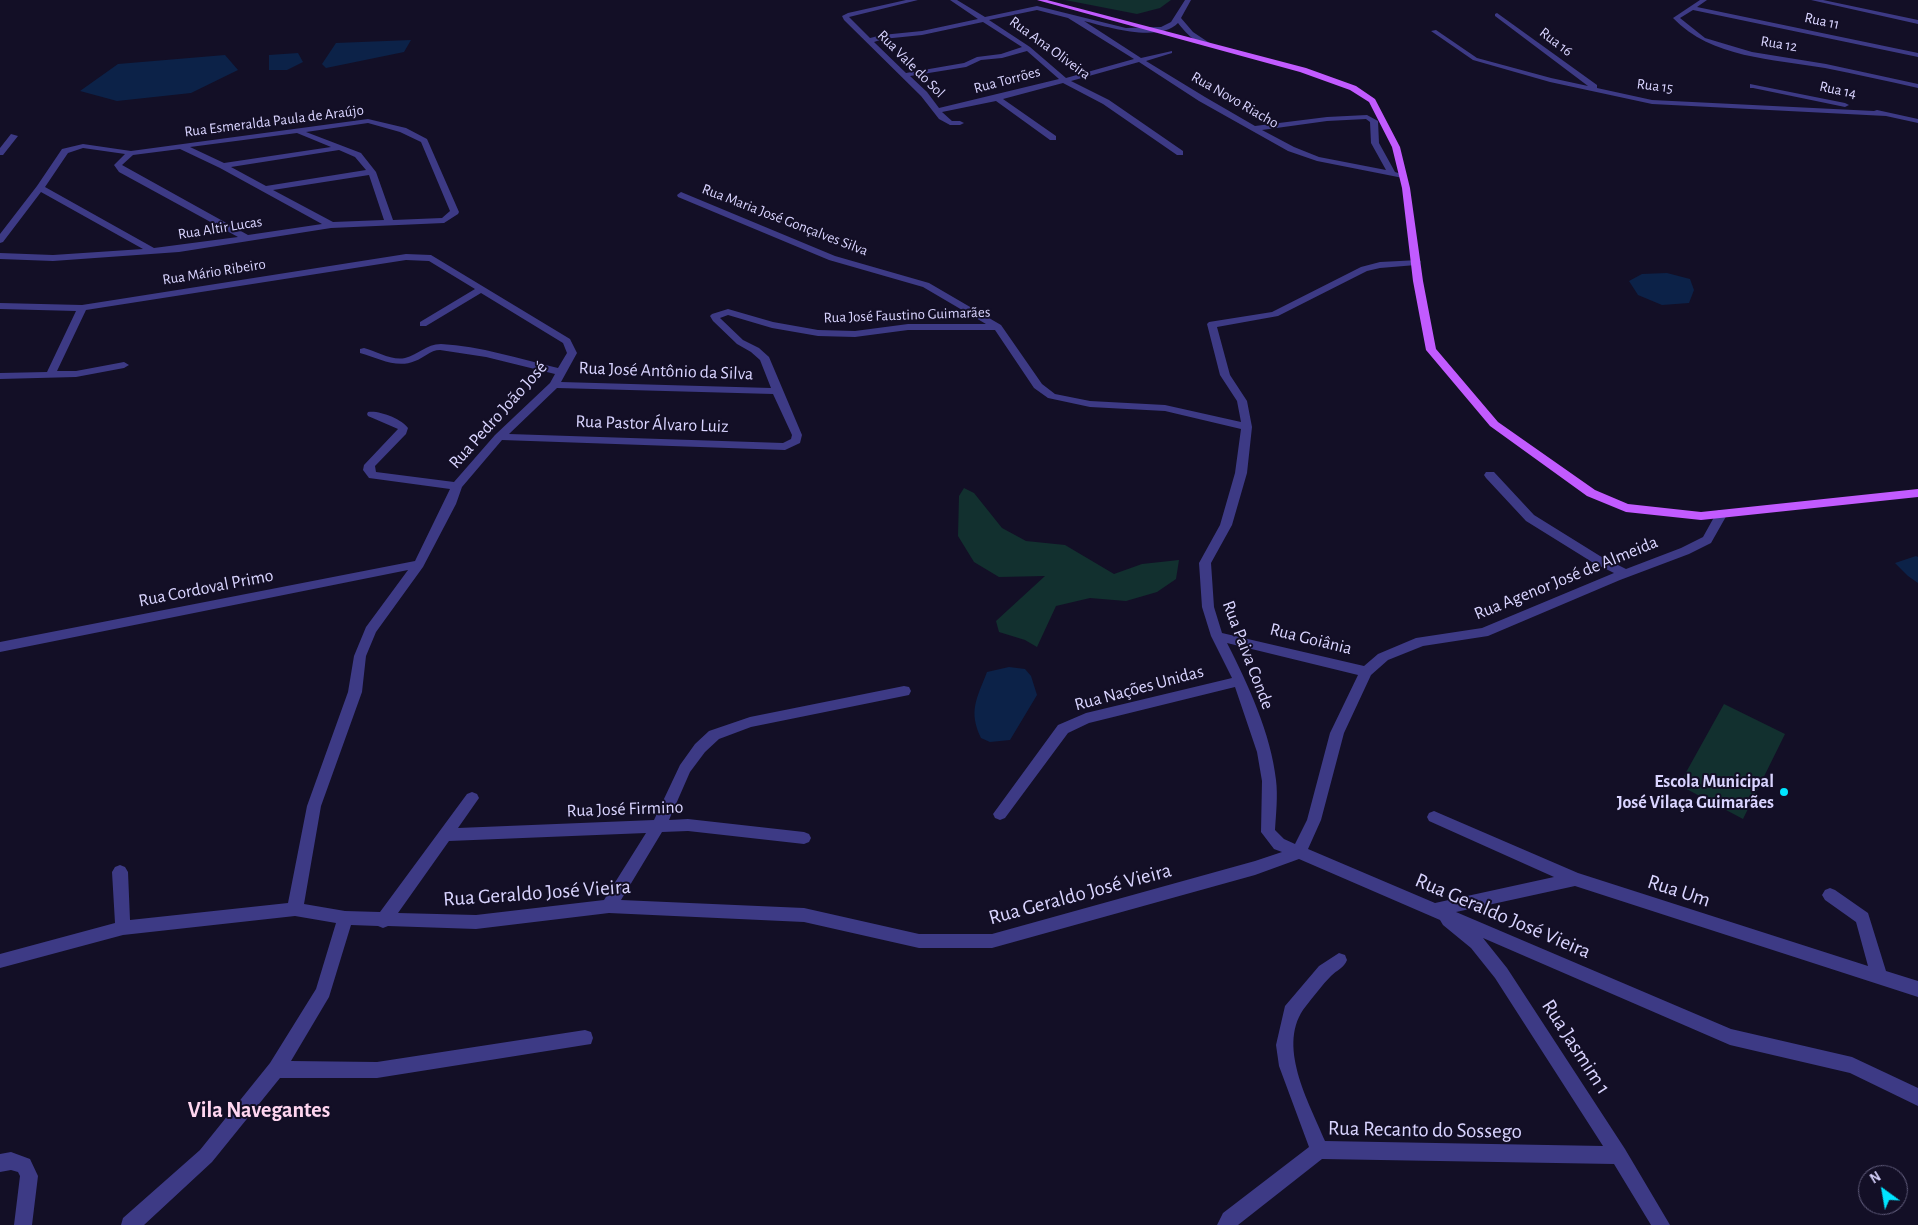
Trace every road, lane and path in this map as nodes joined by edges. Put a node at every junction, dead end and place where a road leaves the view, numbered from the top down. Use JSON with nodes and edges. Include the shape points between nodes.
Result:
{"nodes":[{"id":1,"x":915,"y":0,"type":"edge"},
{"id":2,"x":952,"y":0,"type":"edge"},
{"id":3,"x":1040,"y":0,"type":"edge"},
{"id":4,"x":1188,"y":0,"type":"edge"},
{"id":5,"x":1704,"y":0,"type":"edge"},
{"id":6,"x":1814,"y":0,"type":"edge"},
{"id":7,"x":1849,"y":0,"type":"edge"},
{"id":8,"x":1692,"y":8,"type":"junction"},
{"id":9,"x":1852,"y":9,"type":"junction"},
{"id":10,"x":1067,"y":14,"type":"junction"},
{"id":11,"x":1498,"y":16,"type":"dead end"},
{"id":12,"x":1178,"y":17,"type":"junction"},
{"id":13,"x":983,"y":19,"type":"junction"},
{"id":14,"x":1918,"y":22,"type":"edge"},
{"id":15,"x":1151,"y":29,"type":"junction"},
{"id":16,"x":1434,"y":31,"type":"dead end"},
{"id":17,"x":869,"y":41,"type":"junction"},
{"id":18,"x":1209,"y":45,"type":"junction"},
{"id":19,"x":1028,"y":48,"type":"junction"},
{"id":20,"x":1170,"y":52,"type":"dead end"},
{"id":21,"x":1918,"y":55,"type":"edge"},
{"id":22,"x":1142,"y":60,"type":"junction"},
{"id":23,"x":904,"y":75,"type":"junction"},
{"id":24,"x":1064,"y":80,"type":"junction"},
{"id":25,"x":1753,"y":86,"type":"dead end"},
{"id":26,"x":1918,"y":86,"type":"edge"},
{"id":27,"x":1598,"y":90,"type":"junction"},
{"id":28,"x":997,"y":98,"type":"junction"},
{"id":29,"x":938,"y":111,"type":"junction"},
{"id":30,"x":1886,"y":114,"type":"junction"},
{"id":31,"x":1918,"y":121,"type":"edge"},
{"id":32,"x":960,"y":123,"type":"dead end"},
{"id":33,"x":1256,"y":128,"type":"junction"},
{"id":34,"x":298,"y":131,"type":"junction"},
{"id":35,"x":0,"y":134,"type":"edge"},
{"id":36,"x":1053,"y":138,"type":"dead end"},
{"id":37,"x":180,"y":146,"type":"junction"},
{"id":38,"x":343,"y":148,"type":"junction"},
{"id":39,"x":131,"y":153,"type":"junction"},
{"id":40,"x":1180,"y":153,"type":"dead end"},
{"id":41,"x":0,"y":154,"type":"edge"},
{"id":42,"x":223,"y":166,"type":"junction"},
{"id":43,"x":372,"y":172,"type":"junction"},
{"id":44,"x":1391,"y":172,"type":"junction"},
{"id":45,"x":1403,"y":176,"type":"junction"},
{"id":46,"x":40,"y":188,"type":"junction"},
{"id":47,"x":263,"y":189,"type":"junction"},
{"id":48,"x":681,"y":195,"type":"dead end"},
{"id":49,"x":444,"y":220,"type":"joint"},
{"id":50,"x":389,"y":222,"type":"junction"},
{"id":51,"x":331,"y":225,"type":"junction"},
{"id":52,"x":246,"y":238,"type":"junction"},
{"id":53,"x":0,"y":240,"type":"edge"},
{"id":54,"x":153,"y":251,"type":"junction"},
{"id":55,"x":0,"y":257,"type":"edge"},
{"id":56,"x":431,"y":258,"type":"joint"},
{"id":57,"x":1416,"y":262,"type":"junction"},
{"id":58,"x":481,"y":289,"type":"junction"},
{"id":59,"x":0,"y":306,"type":"edge"},
{"id":60,"x":82,"y":308,"type":"junction"},
{"id":61,"x":423,"y":324,"type":"dead end"},
{"id":62,"x":998,"y":327,"type":"junction"},
{"id":63,"x":364,"y":350,"type":"dead end"},
{"id":64,"x":124,"y":365,"type":"dead end"},
{"id":65,"x":561,"y":372,"type":"junction"},
{"id":66,"x":50,"y":375,"type":"junction"},
{"id":67,"x":0,"y":376,"type":"edge"},
{"id":68,"x":554,"y":384,"type":"junction"},
{"id":69,"x":777,"y":391,"type":"junction"},
{"id":70,"x":372,"y":414,"type":"dead end"},
{"id":71,"x":1247,"y":427,"type":"junction"},
{"id":72,"x":499,"y":437,"type":"junction"},
{"id":73,"x":1490,"y":475,"type":"dead end"},
{"id":74,"x":456,"y":486,"type":"junction"},
{"id":75,"x":1918,"y":493,"type":"edge"},
{"id":76,"x":1722,"y":513,"type":"junction"},
{"id":77,"x":419,"y":564,"type":"junction"},
{"id":78,"x":1626,"y":574,"type":"junction"},
{"id":79,"x":1217,"y":636,"type":"junction"},
{"id":80,"x":0,"y":647,"type":"edge"},
{"id":81,"x":1366,"y":672,"type":"junction"},
{"id":82,"x":1240,"y":680,"type":"junction"},
{"id":83,"x":904,"y":691,"type":"dead end"},
{"id":84,"x":472,"y":798,"type":"dead end"},
{"id":85,"x":1000,"y":814,"type":"dead end"},
{"id":86,"x":1434,"y":817,"type":"dead end"},
{"id":87,"x":659,"y":825,"type":"junction"},
{"id":88,"x":447,"y":834,"type":"junction"},
{"id":89,"x":804,"y":838,"type":"dead end"},
{"id":90,"x":1299,"y":852,"type":"junction"},
{"id":91,"x":120,"y":872,"type":"dead end"},
{"id":92,"x":1575,"y":879,"type":"junction"},
{"id":93,"x":1830,"y":895,"type":"dead end"},
{"id":94,"x":609,"y":906,"type":"junction"},
{"id":95,"x":295,"y":909,"type":"junction"},
{"id":96,"x":1435,"y":910,"type":"junction"},
{"id":97,"x":345,"y":918,"type":"junction"},
{"id":98,"x":383,"y":921,"type":"junction"},
{"id":99,"x":123,"y":928,"type":"junction"},
{"id":100,"x":1339,"y":960,"type":"dead end"},
{"id":101,"x":0,"y":962,"type":"edge"},
{"id":102,"x":1880,"y":978,"type":"junction"},
{"id":103,"x":1918,"y":989,"type":"edge"},
{"id":104,"x":585,"y":1038,"type":"dead end"},
{"id":105,"x":276,"y":1069,"type":"junction"},
{"id":106,"x":1918,"y":1097,"type":"edge"},
{"id":107,"x":1319,"y":1150,"type":"junction"},
{"id":108,"x":1619,"y":1155,"type":"junction"},
{"id":109,"x":0,"y":1162,"type":"edge"},
{"id":110,"x":23,"y":1225,"type":"edge"},
{"id":111,"x":130,"y":1225,"type":"edge"},
{"id":112,"x":1226,"y":1225,"type":"edge"},
{"id":113,"x":1661,"y":1225,"type":"edge"}],
"edges":[{"from":1,"to":17,"type":"street","name":"Rua Vale do Sol","via":[[845,16]]},
{"from":2,"to":13,"type":"street","name":"Rua Ana Oliveira"},
{"from":3,"to":15,"type":"main road"},
{"from":4,"to":12,"type":"street"},
{"from":5,"to":8,"type":"street","name":"Rua 12"},
{"from":6,"to":9,"type":"street"},
{"from":7,"to":9,"type":"street"},
{"from":8,"to":21,"type":"street","name":"Rua 11"},
{"from":8,"to":26,"type":"street","name":"Rua 12","via":[[1676,18],[1703,39],[1751,54]]},
{"from":9,"to":14,"type":"street"},
{"from":10,"to":13,"type":"street","via":[[1042,8]]},
{"from":10,"to":15,"type":"street","via":[[1126,30]]},
{"from":10,"to":22,"type":"street","name":"Rua Novo Riacho"},
{"from":11,"to":27,"type":"street","name":"Rua 16"},
{"from":12,"to":15,"type":"street","via":[[1169,27]]},
{"from":12,"to":18,"type":"street","via":[[1184,28]]},
{"from":13,"to":17,"type":"street"},
{"from":13,"to":19,"type":"street","name":"Rua Ana Oliveira"},
{"from":15,"to":18,"type":"main road"},
{"from":16,"to":27,"type":"street","name":"Rua 15","via":[[1475,59]]},
{"from":17,"to":23,"type":"street","name":"Rua Vale do Sol"},
{"from":18,"to":45,"type":"main road","via":[[1353,88],[1372,101],[1396,147]]},
{"from":19,"to":23,"type":"street","via":[[1002,56],[979,58],[966,65]]},
{"from":19,"to":24,"type":"street","name":"Rua Ana Oliveira"},
{"from":20,"to":22,"type":"street","name":"Rua Torrões"},
{"from":22,"to":24,"type":"street","name":"Rua Torrões"},
{"from":22,"to":33,"type":"street","name":"Rua Novo Riacho","via":[[1202,99]]},
{"from":23,"to":29,"type":"street","name":"Rua Vale do Sol"},
{"from":24,"to":28,"type":"street","name":"Rua Torrões"},
{"from":24,"to":40,"type":"street","name":"Rua Ana Oliveira","via":[[1106,102]]},
{"from":25,"to":30,"type":"street","name":"Rua 14"},
{"from":27,"to":30,"type":"street","name":"Rua 15","via":[[1652,102]]},
{"from":28,"to":29,"type":"street","name":"Rua Torrões"},
{"from":28,"to":36,"type":"street"},
{"from":29,"to":32,"type":"street","name":"Rua Vale do Sol","via":[[950,122]]},
{"from":30,"to":31,"type":"street","name":"Rua 14"},
{"from":33,"to":44,"type":"street","name":"Rua Novo Riacho","via":[[1317,160]]},
{"from":33,"to":44,"type":"street","via":[[1367,117],[1374,121],[1375,143]]},
{"from":34,"to":37,"type":"street","name":"Rua Esmeralda Paula de Araújo"},
{"from":34,"to":38,"type":"street"},
{"from":34,"to":49,"type":"street","name":"Rua Esmeralda Paula de Araújo","via":[[368,121],[403,130],[424,142],[455,212]]},
{"from":35,"to":41,"type":"street","via":[[14,136]]},
{"from":37,"to":39,"type":"street","name":"Rua Esmeralda Paula de Araújo"},
{"from":37,"to":42,"type":"street"},
{"from":38,"to":42,"type":"street"},
{"from":38,"to":43,"type":"street","via":[[358,155]]},
{"from":39,"to":46,"type":"street","name":"Rua Esmeralda Paula de Araújo","via":[[83,146],[65,151]]},
{"from":39,"to":52,"type":"street","via":[[118,164],[122,170]]},
{"from":42,"to":47,"type":"street"},
{"from":43,"to":47,"type":"street"},
{"from":43,"to":50,"type":"street"},
{"from":44,"to":45,"type":"street","name":"Rua Novo Riacho"},
{"from":45,"to":57,"type":"main road"},
{"from":46,"to":53,"type":"street"},
{"from":46,"to":54,"type":"street"},
{"from":47,"to":51,"type":"street"},
{"from":48,"to":62,"type":"street","name":"Rua Maria José Gonçalves Silva","via":[[832,258],[926,285]]},
{"from":49,"to":50,"type":"street","name":"Rua Altir Lucas"},
{"from":50,"to":51,"type":"street","name":"Rua Altir Lucas"},
{"from":51,"to":52,"type":"street","name":"Rua Altir Lucas"},
{"from":52,"to":54,"type":"street","name":"Rua Altir Lucas"},
{"from":54,"to":55,"type":"street","name":"Rua Altir Lucas","via":[[53,258]]},
{"from":56,"to":58,"type":"street","name":"Rua Pedro João José"},
{"from":56,"to":60,"type":"street","name":"Rua Mário Ribeiro","via":[[406,257]]},
{"from":57,"to":71,"type":"street","name":"Rua Paiva Conde","via":[[1364,269],[1275,314],[1212,324],[1225,375],[1242,400]]},
{"from":57,"to":76,"type":"main road","via":[[1431,350],[1494,424],[1591,494],[1659,513],[1701,516]]},
{"from":58,"to":61,"type":"street"},
{"from":58,"to":65,"type":"street","name":"Rua Pedro João José","via":[[567,341],[572,353]]},
{"from":59,"to":60,"type":"street","name":"Rua Mário Ribeiro"},
{"from":60,"to":66,"type":"street"},
{"from":62,"to":69,"type":"street","name":"Rua José Faustino Guimarães","via":[[908,326],[855,334],[818,333],[772,325],[728,312],[715,316],[740,342],[765,359]]},
{"from":62,"to":71,"type":"street","name":"Rua Maria José Gonçalves Silva","via":[[1038,386],[1052,396],[1090,404],[1165,408]]},
{"from":63,"to":65,"type":"street","via":[[402,361],[438,347],[480,352]]},
{"from":64,"to":66,"type":"street"},
{"from":65,"to":68,"type":"street","name":"Rua Pedro João José"},
{"from":66,"to":67,"type":"street"},
{"from":68,"to":69,"type":"street","name":"Rua José Antônio da Silva"},
{"from":68,"to":72,"type":"street","name":"Rua Pedro João José"},
{"from":69,"to":72,"type":"street","name":"Rua Pastor Álvaro Luiz","via":[[797,435],[796,441],[785,446]]},
{"from":70,"to":74,"type":"street","via":[[403,428],[370,465],[373,475]]},
{"from":71,"to":79,"type":"street","name":"Rua Paiva Conde","via":[[1241,473],[1226,525],[1205,563],[1208,607]]},
{"from":72,"to":74,"type":"street","name":"Rua Pedro João José"},
{"from":73,"to":78,"type":"street","via":[[1530,518]]},
{"from":74,"to":77,"type":"street","name":"Rua Pedro João José"},
{"from":75,"to":76,"type":"main road"},
{"from":76,"to":78,"type":"street","name":"Rua Agenor José de Almeida","via":[[1707,540]]},
{"from":77,"to":80,"type":"street","name":"Rua Cordoval Primo"},
{"from":77,"to":95,"type":"street","name":"Rua Pedro João José","via":[[370,630],[360,656],[355,692],[314,806]]},
{"from":78,"to":81,"type":"street","name":"Rua Agenor José de Almeida","via":[[1484,634],[1421,641],[1383,657]]},
{"from":79,"to":81,"type":"street","name":"Rua Goiânia"},
{"from":79,"to":82,"type":"street","name":"Rua Paiva Conde"},
{"from":81,"to":90,"type":"street","name":"Rua Agenor José de Almeida","via":[[1337,733],[1314,820]]},
{"from":82,"to":85,"type":"street","name":"Rua Nações Unidas","via":[[1086,718],[1063,729]]},
{"from":82,"to":90,"type":"street","name":"Rua Paiva Conde","via":[[1264,752],[1269,781],[1268,832],[1279,844]]},
{"from":83,"to":87,"type":"street","via":[[750,722],[714,735],[685,769]]},
{"from":84,"to":88,"type":"street"},
{"from":86,"to":92,"type":"street","name":"Rua Um"},
{"from":87,"to":88,"type":"street","name":"Rua José Firmino"},
{"from":87,"to":89,"type":"street","name":"Rua José Firmino","via":[[688,825]]},
{"from":87,"to":94,"type":"street"},
{"from":88,"to":98,"type":"street"},
{"from":90,"to":94,"type":"street","name":"Rua Geraldo José Vieira","via":[[1255,868],[992,941],[919,941],[804,915]]},
{"from":90,"to":96,"type":"street","name":"Rua Geraldo José Vieira"},
{"from":91,"to":99,"type":"street"},
{"from":92,"to":96,"type":"street"},
{"from":92,"to":102,"type":"street","name":"Rua Um"},
{"from":93,"to":102,"type":"street","via":[[1863,918]]},
{"from":94,"to":98,"type":"street","name":"Rua Geraldo José Vieira","via":[[476,922]]},
{"from":95,"to":97,"type":"street","name":"Rua Geraldo José Vieira"},
{"from":95,"to":99,"type":"street","name":"Rua Geraldo José Vieira"},
{"from":96,"to":106,"type":"street","name":"Rua Geraldo José Vieira","via":[[1730,1037],[1852,1065]]},
{"from":96,"to":108,"type":"street","name":"Rua Jasmim 1","via":[[1477,943],[1501,973]]},
{"from":97,"to":98,"type":"street","name":"Rua Geraldo José Vieira"},
{"from":97,"to":105,"type":"street","via":[[323,992]]},
{"from":99,"to":101,"type":"street","name":"Rua Geraldo José Vieira"},
{"from":100,"to":107,"type":"street","via":[[1324,971],[1291,1012],[1284,1045],[1287,1066]]},
{"from":102,"to":103,"type":"street","name":"Rua Um"},
{"from":104,"to":105,"type":"street","via":[[377,1070]]},
{"from":105,"to":111,"type":"street","via":[[206,1156]]},
{"from":107,"to":108,"type":"street","name":"Rua Recanto do Sossego"},
{"from":107,"to":112,"type":"street","name":"Rua Recanto do Sossego"},
{"from":108,"to":113,"type":"street","name":"Rua Jasmim 1"},
{"from":109,"to":110,"type":"street","via":[[24,1165],[29,1176]]}]}
